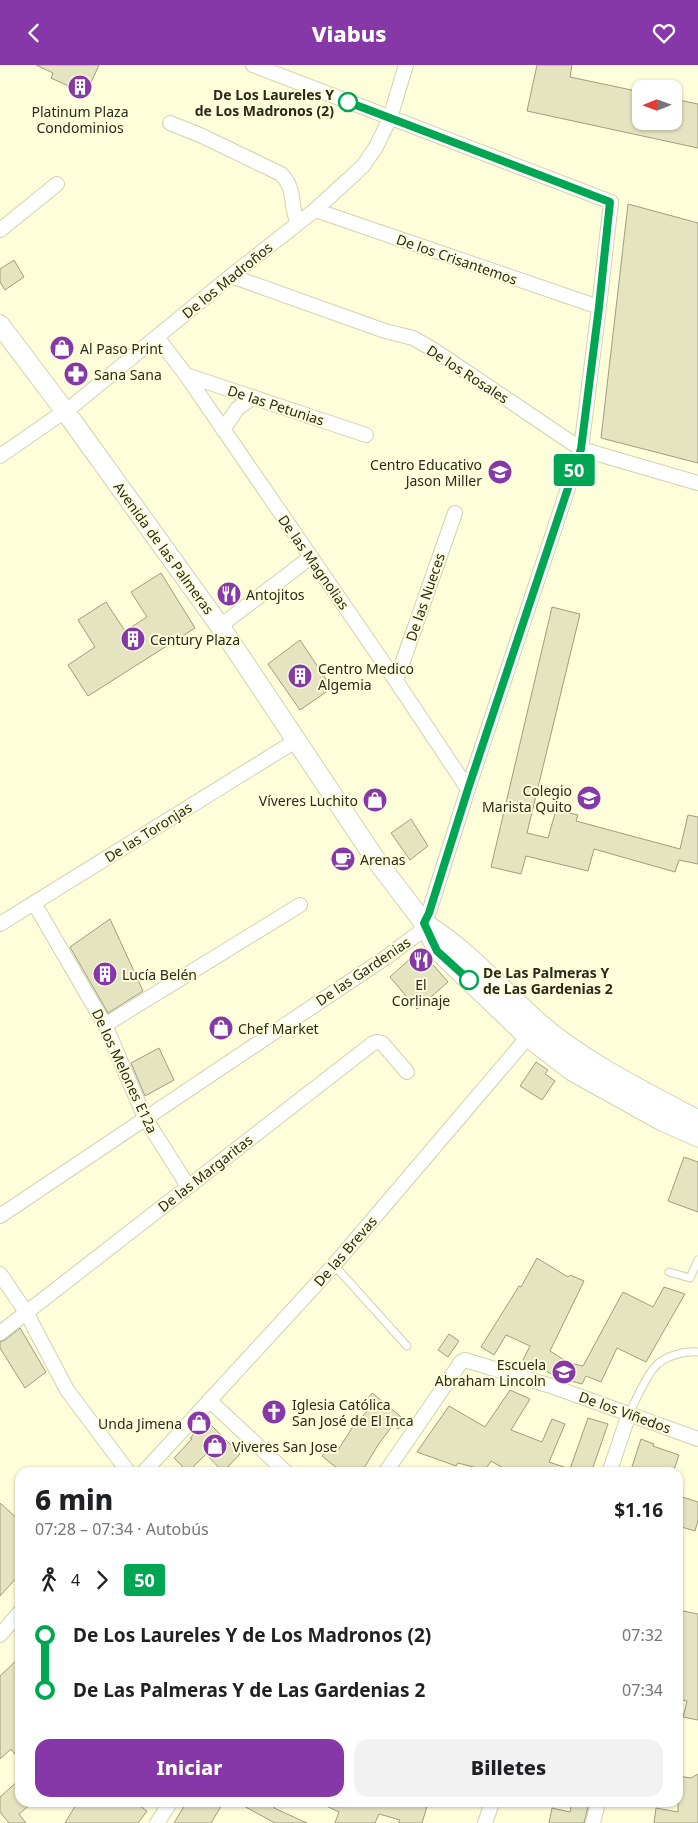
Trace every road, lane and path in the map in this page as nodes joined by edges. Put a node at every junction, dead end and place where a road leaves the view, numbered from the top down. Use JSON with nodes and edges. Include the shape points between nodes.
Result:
{"nodes":[{"id":1,"x":253,"y":65,"type":"edge"},
{"id":2,"x":406,"y":65,"type":"edge"},
{"id":3,"x":390,"y":118,"type":"junction"},
{"id":4,"x":170,"y":123,"type":"dead end"},
{"id":5,"x":57,"y":184,"type":"dead end"},
{"id":6,"x":315,"y":210,"type":"junction"},
{"id":7,"x":298,"y":223,"type":"junction"},
{"id":8,"x":0,"y":230,"type":"edge"},
{"id":9,"x":230,"y":276,"type":"junction"},
{"id":10,"x":599,"y":307,"type":"junction"},
{"id":11,"x":0,"y":325,"type":"edge"},
{"id":12,"x":157,"y":337,"type":"junction"},
{"id":13,"x":186,"y":375,"type":"junction"},
{"id":14,"x":253,"y":397,"type":"junction"},
{"id":15,"x":65,"y":411,"type":"junction"},
{"id":16,"x":223,"y":430,"type":"junction"},
{"id":17,"x":366,"y":435,"type":"dead end"},
{"id":18,"x":581,"y":449,"type":"junction"},
{"id":19,"x":0,"y":457,"type":"edge"},
{"id":20,"x":698,"y":483,"type":"edge"},
{"id":21,"x":455,"y":513,"type":"dead end"},
{"id":22,"x":310,"y":557,"type":"junction"},
{"id":23,"x":220,"y":626,"type":"junction"},
{"id":24,"x":396,"y":681,"type":"junction"},
{"id":25,"x":297,"y":739,"type":"junction"},
{"id":26,"x":468,"y":789,"type":"junction"},
{"id":27,"x":34,"y":903,"type":"junction"},
{"id":28,"x":300,"y":905,"type":"dead end"},
{"id":29,"x":424,"y":923,"type":"junction"},
{"id":30,"x":0,"y":925,"type":"edge"},
{"id":31,"x":105,"y":1025,"type":"junction"},
{"id":32,"x":534,"y":1030,"type":"junction"},
{"id":33,"x":407,"y":1072,"type":"dead end"},
{"id":34,"x":145,"y":1118,"type":"junction"},
{"id":35,"x":698,"y":1120,"type":"edge"},
{"id":36,"x":698,"y":1137,"type":"edge"},
{"id":37,"x":188,"y":1185,"type":"junction"},
{"id":38,"x":0,"y":1215,"type":"edge"},
{"id":39,"x":698,"y":1261,"type":"edge"},
{"id":40,"x":334,"y":1265,"type":"junction"},
{"id":41,"x":669,"y":1272,"type":"dead end"},
{"id":42,"x":0,"y":1274,"type":"edge"},
{"id":43,"x":26,"y":1312,"type":"junction"},
{"id":44,"x":0,"y":1333,"type":"edge"},
{"id":45,"x":408,"y":1346,"type":"dead end"},
{"id":46,"x":698,"y":1352,"type":"edge"},
{"id":47,"x":209,"y":1400,"type":"junction"},
{"id":48,"x":629,"y":1414,"type":"junction"},
{"id":49,"x":698,"y":1439,"type":"edge"},
{"id":50,"x":125,"y":1467,"type":"edge"},
{"id":51,"x":148,"y":1467,"type":"edge"},
{"id":52,"x":282,"y":1467,"type":"edge"},
{"id":53,"x":389,"y":1467,"type":"edge"},
{"id":54,"x":611,"y":1467,"type":"edge"},
{"id":55,"x":15,"y":1618,"type":"edge"},
{"id":56,"x":0,"y":1635,"type":"edge"},
{"id":57,"x":167,"y":1807,"type":"edge"},
{"id":58,"x":491,"y":1807,"type":"edge"},
{"id":59,"x":597,"y":1807,"type":"edge"},
{"id":60,"x":157,"y":1823,"type":"edge"},
{"id":61,"x":485,"y":1823,"type":"edge"},
{"id":62,"x":594,"y":1823,"type":"edge"}],
"edges":[{"from":1,"to":3,"type":"street"},
{"from":2,"to":3,"type":"street","name":"De los Madroños"},
{"from":3,"to":6,"type":"street","name":"De los Madroños","via":[[363,165]]},
{"from":3,"to":10,"type":"street","name":"De las Gardenias","via":[[610,202]]},
{"from":4,"to":7,"type":"street","via":[[281,174],[291,189]]},
{"from":5,"to":8,"type":"street"},
{"from":6,"to":7,"type":"street","name":"De los Madroños"},
{"from":6,"to":10,"type":"street","name":"De los Crisantemos"},
{"from":7,"to":9,"type":"street","name":"De los Madroños"},
{"from":9,"to":12,"type":"street","name":"De los Madroños"},
{"from":9,"to":18,"type":"street","name":"De los Rosales","via":[[413,338]]},
{"from":10,"to":18,"type":"street","name":"De las Gardenias"},
{"from":11,"to":15,"type":"street","name":"Avenida de las Palmeras"},
{"from":12,"to":13,"type":"street","name":"De las Magnolias"},
{"from":12,"to":15,"type":"street","name":"De los Madroños"},
{"from":13,"to":14,"type":"street","name":"De las Petunias"},
{"from":13,"to":16,"type":"street","name":"De las Magnolias"},
{"from":14,"to":16,"type":"street","via":[[237,409]]},
{"from":14,"to":17,"type":"street","name":"De las Petunias"},
{"from":15,"to":19,"type":"street","name":"De los Madroños"},
{"from":15,"to":23,"type":"street","name":"Avenida de las Palmeras"},
{"from":16,"to":22,"type":"street","name":"De las Magnolias"},
{"from":18,"to":20,"type":"street","name":"De los Rosales"},
{"from":18,"to":26,"type":"street","name":"De las Gardenias"},
{"from":21,"to":24,"type":"street","name":"De las Nueces"},
{"from":22,"to":23,"type":"street"},
{"from":22,"to":24,"type":"street","name":"De las Magnolias"},
{"from":23,"to":25,"type":"street","name":"Avenida de las Palmeras"},
{"from":24,"to":26,"type":"street","name":"De las Magnolias"},
{"from":25,"to":27,"type":"street","name":"De las Toronjas"},
{"from":25,"to":29,"type":"street","name":"Avenida de las Palmeras","via":[[376,859]]},
{"from":26,"to":29,"type":"street","name":"De las Gardenias"},
{"from":27,"to":30,"type":"street","name":"De las Toronjas"},
{"from":27,"to":31,"type":"street","name":"De los Melones E12a"},
{"from":28,"to":31,"type":"street"},
{"from":29,"to":32,"type":"street","name":"Avenida de las Palmeras","via":[[437,951]]},
{"from":29,"to":34,"type":"street","name":"De las Gardenias","via":[[419,933],[385,957]]},
{"from":31,"to":34,"type":"street","name":"De los Melones E12a"},
{"from":32,"to":35,"type":"street","name":"Avenida de las Palmeras"},
{"from":32,"to":36,"type":"street","name":"Avenida de las Palmeras","via":[[572,1071],[662,1121]]},
{"from":32,"to":40,"type":"street","name":"De las Brevas"},
{"from":33,"to":37,"type":"street","name":"De las Margaritas","via":[[382,1043],[376,1042]]},
{"from":34,"to":37,"type":"street","name":"De los Melones E12a"},
{"from":34,"to":38,"type":"street","name":"De las Gardenias"},
{"from":37,"to":43,"type":"street","name":"De las Margaritas"},
{"from":39,"to":41,"type":"lane","via":[[690,1278]]},
{"from":40,"to":45,"type":"lane"},
{"from":40,"to":47,"type":"street","name":"De las Brevas"},
{"from":42,"to":43,"type":"street"},
{"from":43,"to":44,"type":"street","name":"De las Margaritas"},
{"from":43,"to":50,"type":"street","via":[[67,1390]]},
{"from":46,"to":48,"type":"lane","via":[[681,1353],[654,1366]]},
{"from":47,"to":51,"type":"street","name":"De las Brevas"},
{"from":47,"to":52,"type":"street"},
{"from":48,"to":49,"type":"street","name":"De los Viñedos"},
{"from":48,"to":53,"type":"street","name":"De los Viñedos","via":[[465,1360]]},
{"from":48,"to":54,"type":"street"},
{"from":55,"to":56,"type":"street"},
{"from":57,"to":60,"type":"street"},
{"from":58,"to":61,"type":"street"},
{"from":59,"to":62,"type":"street"}]}
